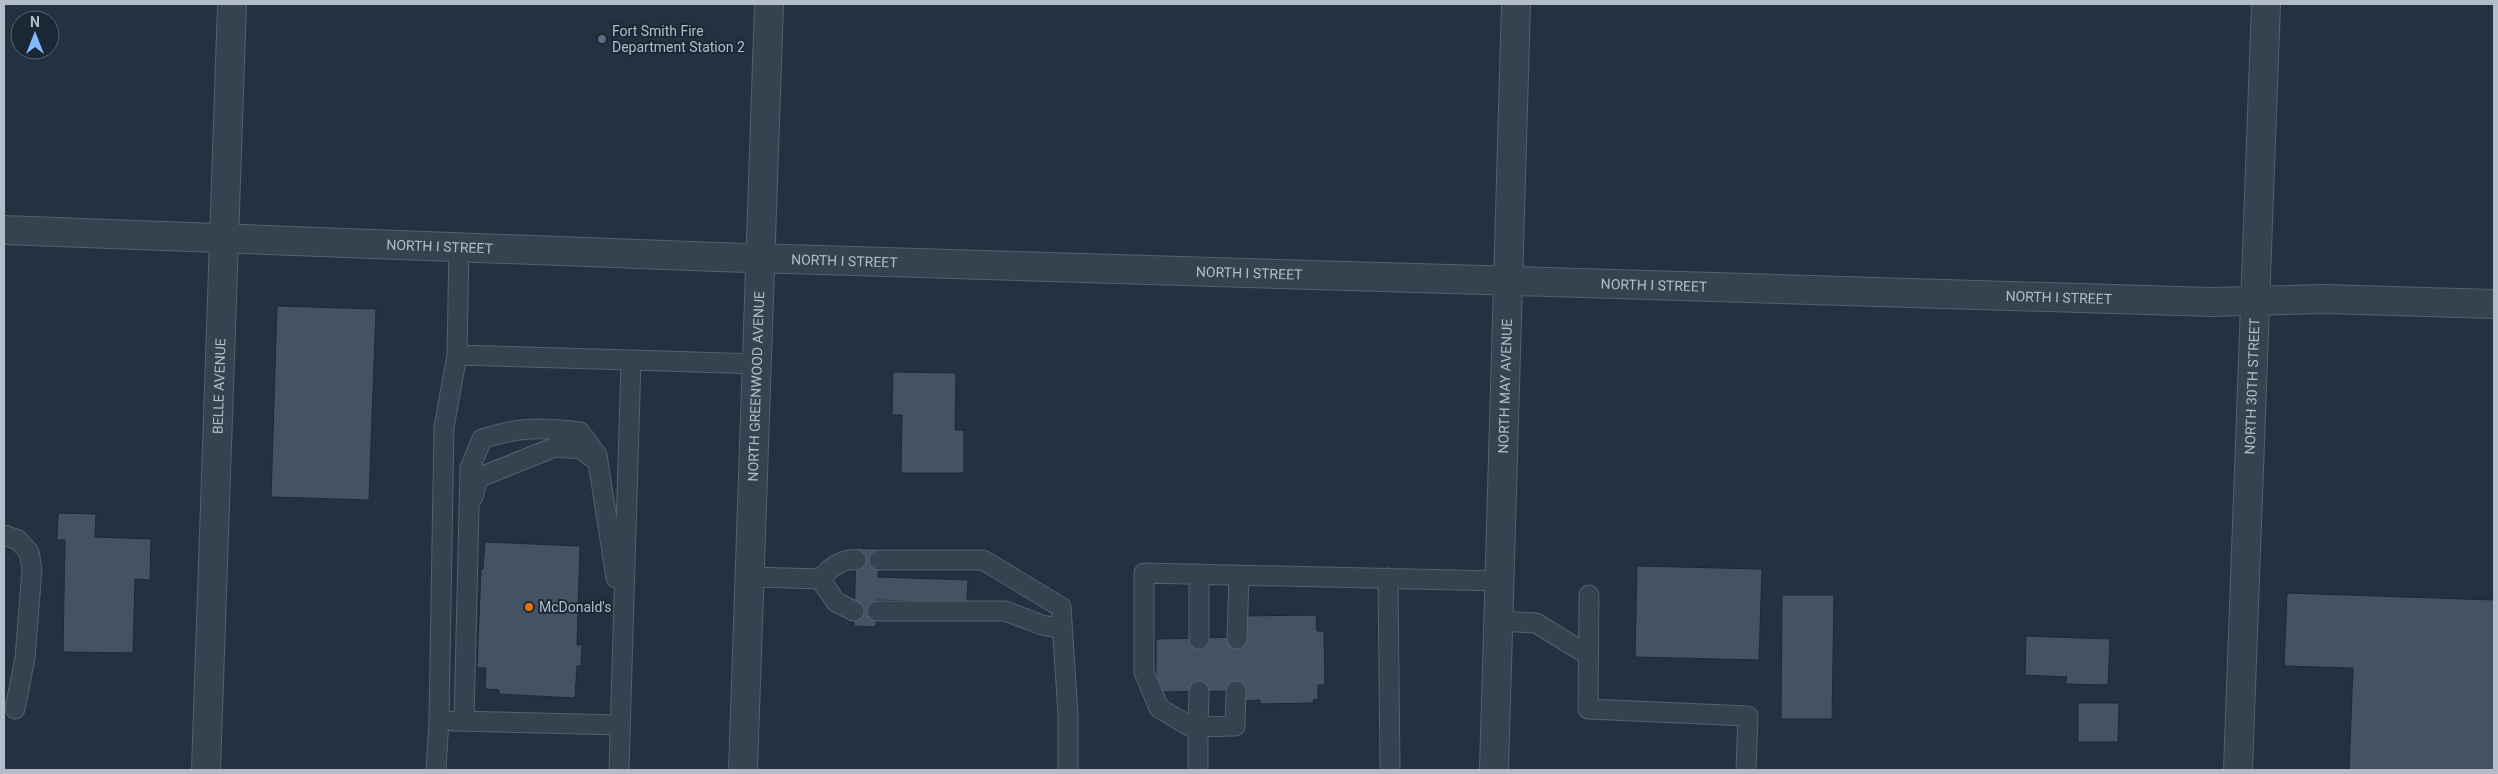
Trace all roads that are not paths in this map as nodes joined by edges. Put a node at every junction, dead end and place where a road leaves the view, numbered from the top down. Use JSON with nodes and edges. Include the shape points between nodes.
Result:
{"nodes":[{"id":1,"x":232,"y":4,"type":"edge"},
{"id":2,"x":769,"y":4,"type":"edge"},
{"id":3,"x":1516,"y":4,"type":"edge"},
{"id":4,"x":2266,"y":4,"type":"edge"},
{"id":5,"x":4,"y":230,"type":"edge"},
{"id":6,"x":226,"y":239,"type":"junction"},
{"id":7,"x":459,"y":246,"type":"junction"},
{"id":8,"x":762,"y":257,"type":"junction"},
{"id":9,"x":1508,"y":279,"type":"junction"},
{"id":10,"x":2255,"y":300,"type":"junction"},
{"id":11,"x":2494,"y":304,"type":"edge"},
{"id":12,"x":457,"y":355,"type":"junction"},
{"id":13,"x":631,"y":360,"type":"junction"},
{"id":14,"x":758,"y":364,"type":"junction"},
{"id":15,"x":598,"y":462,"type":"junction"},
{"id":16,"x":469,"y":514,"type":"junction"},
{"id":17,"x":4,"y":535,"type":"edge"},
{"id":18,"x":856,"y":560,"type":"dead end"},
{"id":19,"x":879,"y":560,"type":"dead end"},
{"id":20,"x":1199,"y":574,"type":"junction"},
{"id":21,"x":1239,"y":575,"type":"junction"},
{"id":22,"x":750,"y":577,"type":"junction"},
{"id":23,"x":1388,"y":578,"type":"junction"},
{"id":24,"x":820,"y":579,"type":"junction"},
{"id":25,"x":1499,"y":581,"type":"junction"},
{"id":26,"x":1589,"y":595,"type":"dead end"},
{"id":27,"x":854,"y":611,"type":"dead end"},
{"id":28,"x":877,"y":611,"type":"dead end"},
{"id":29,"x":623,"y":619,"type":"junction"},
{"id":30,"x":1498,"y":621,"type":"junction"},
{"id":31,"x":1062,"y":629,"type":"junction"},
{"id":32,"x":1199,"y":639,"type":"dead end"},
{"id":33,"x":1238,"y":639,"type":"dead end"},
{"id":34,"x":1588,"y":655,"type":"junction"},
{"id":35,"x":1199,"y":691,"type":"dead end"},
{"id":36,"x":1236,"y":691,"type":"dead end"},
{"id":37,"x":14,"y":709,"type":"dead end"},
{"id":38,"x":439,"y":720,"type":"junction"},
{"id":39,"x":464,"y":721,"type":"junction"},
{"id":40,"x":620,"y":725,"type":"junction"},
{"id":41,"x":1198,"y":728,"type":"junction"},
{"id":42,"x":206,"y":770,"type":"edge"},
{"id":43,"x":436,"y":770,"type":"edge"},
{"id":44,"x":619,"y":770,"type":"edge"},
{"id":45,"x":744,"y":770,"type":"edge"},
{"id":46,"x":1068,"y":770,"type":"edge"},
{"id":47,"x":1198,"y":770,"type":"edge"},
{"id":48,"x":1390,"y":770,"type":"edge"},
{"id":49,"x":1494,"y":770,"type":"edge"},
{"id":50,"x":1746,"y":770,"type":"edge"},
{"id":51,"x":2238,"y":770,"type":"edge"}],
"edges":[{"from":1,"to":6,"type":"street","name":"BELLE AVENUE"},
{"from":2,"to":8,"type":"street","name":"NORTH GREENWOOD AVENUE"},
{"from":3,"to":9,"type":"street","name":"NORTH MAY AVENUE"},
{"from":4,"to":10,"type":"street","name":"NORTH 30TH STREET"},
{"from":5,"to":6,"type":"street","name":"NORTH I STREET"},
{"from":6,"to":7,"type":"street","name":"NORTH I STREET"},
{"from":6,"to":42,"type":"street","name":"BELLE AVENUE"},
{"from":7,"to":8,"type":"street","name":"NORTH I STREET"},
{"from":7,"to":12,"type":"lane"},
{"from":8,"to":9,"type":"street","name":"NORTH I STREET"},
{"from":8,"to":14,"type":"street","name":"NORTH GREENWOOD AVENUE"},
{"from":9,"to":10,"type":"street","name":"NORTH I STREET","via":[[2211,302]]},
{"from":9,"to":25,"type":"street","name":"NORTH MAY AVENUE"},
{"from":10,"to":11,"type":"street","name":"NORTH I STREET"},
{"from":10,"to":51,"type":"street","name":"NORTH 30TH STREET"},
{"from":12,"to":13,"type":"lane"},
{"from":12,"to":38,"type":"lane","via":[[444,427]]},
{"from":13,"to":14,"type":"lane"},
{"from":13,"to":29,"type":"lane"},
{"from":14,"to":22,"type":"street","name":"NORTH GREENWOOD AVENUE"},
{"from":15,"to":16,"type":"lane","via":[[581,448],[555,447],[487,474],[478,478]]},
{"from":15,"to":16,"type":"lane","via":[[597,455],[580,432],[546,427],[507,431],[482,439],[470,468]]},
{"from":15,"to":29,"type":"lane"},
{"from":16,"to":39,"type":"lane"},
{"from":17,"to":37,"type":"lane","via":[[18,540],[29,552],[32,569],[25,658]]},
{"from":18,"to":24,"type":"lane","via":[[830,568]]},
{"from":19,"to":31,"type":"lane","via":[[983,560],[1061,607]]},
{"from":20,"to":21,"type":"lane"},
{"from":20,"to":32,"type":"lane"},
{"from":20,"to":41,"type":"lane","via":[[1144,573],[1144,672],[1159,708],[1191,728]]},
{"from":21,"to":23,"type":"lane"},
{"from":21,"to":33,"type":"lane"},
{"from":22,"to":24,"type":"lane"},
{"from":22,"to":45,"type":"street","name":"NORTH GREENWOOD AVENUE"},
{"from":23,"to":25,"type":"lane"},
{"from":23,"to":48,"type":"lane"},
{"from":24,"to":27,"type":"lane","via":[[836,602]]},
{"from":25,"to":30,"type":"street","name":"NORTH MAY AVENUE"},
{"from":26,"to":34,"type":"lane"},
{"from":28,"to":31,"type":"lane","via":[[1005,611]]},
{"from":29,"to":40,"type":"lane"},
{"from":30,"to":34,"type":"lane","via":[[1536,623]]},
{"from":30,"to":49,"type":"street","name":"NORTH MAY AVENUE"},
{"from":31,"to":46,"type":"lane"},
{"from":34,"to":50,"type":"lane","via":[[1588,709],[1748,716]]},
{"from":35,"to":41,"type":"lane"},
{"from":36,"to":41,"type":"lane","via":[[1235,726]]},
{"from":38,"to":39,"type":"lane"},
{"from":38,"to":43,"type":"lane"},
{"from":39,"to":40,"type":"lane"},
{"from":40,"to":44,"type":"lane"},
{"from":41,"to":47,"type":"lane"}]}
